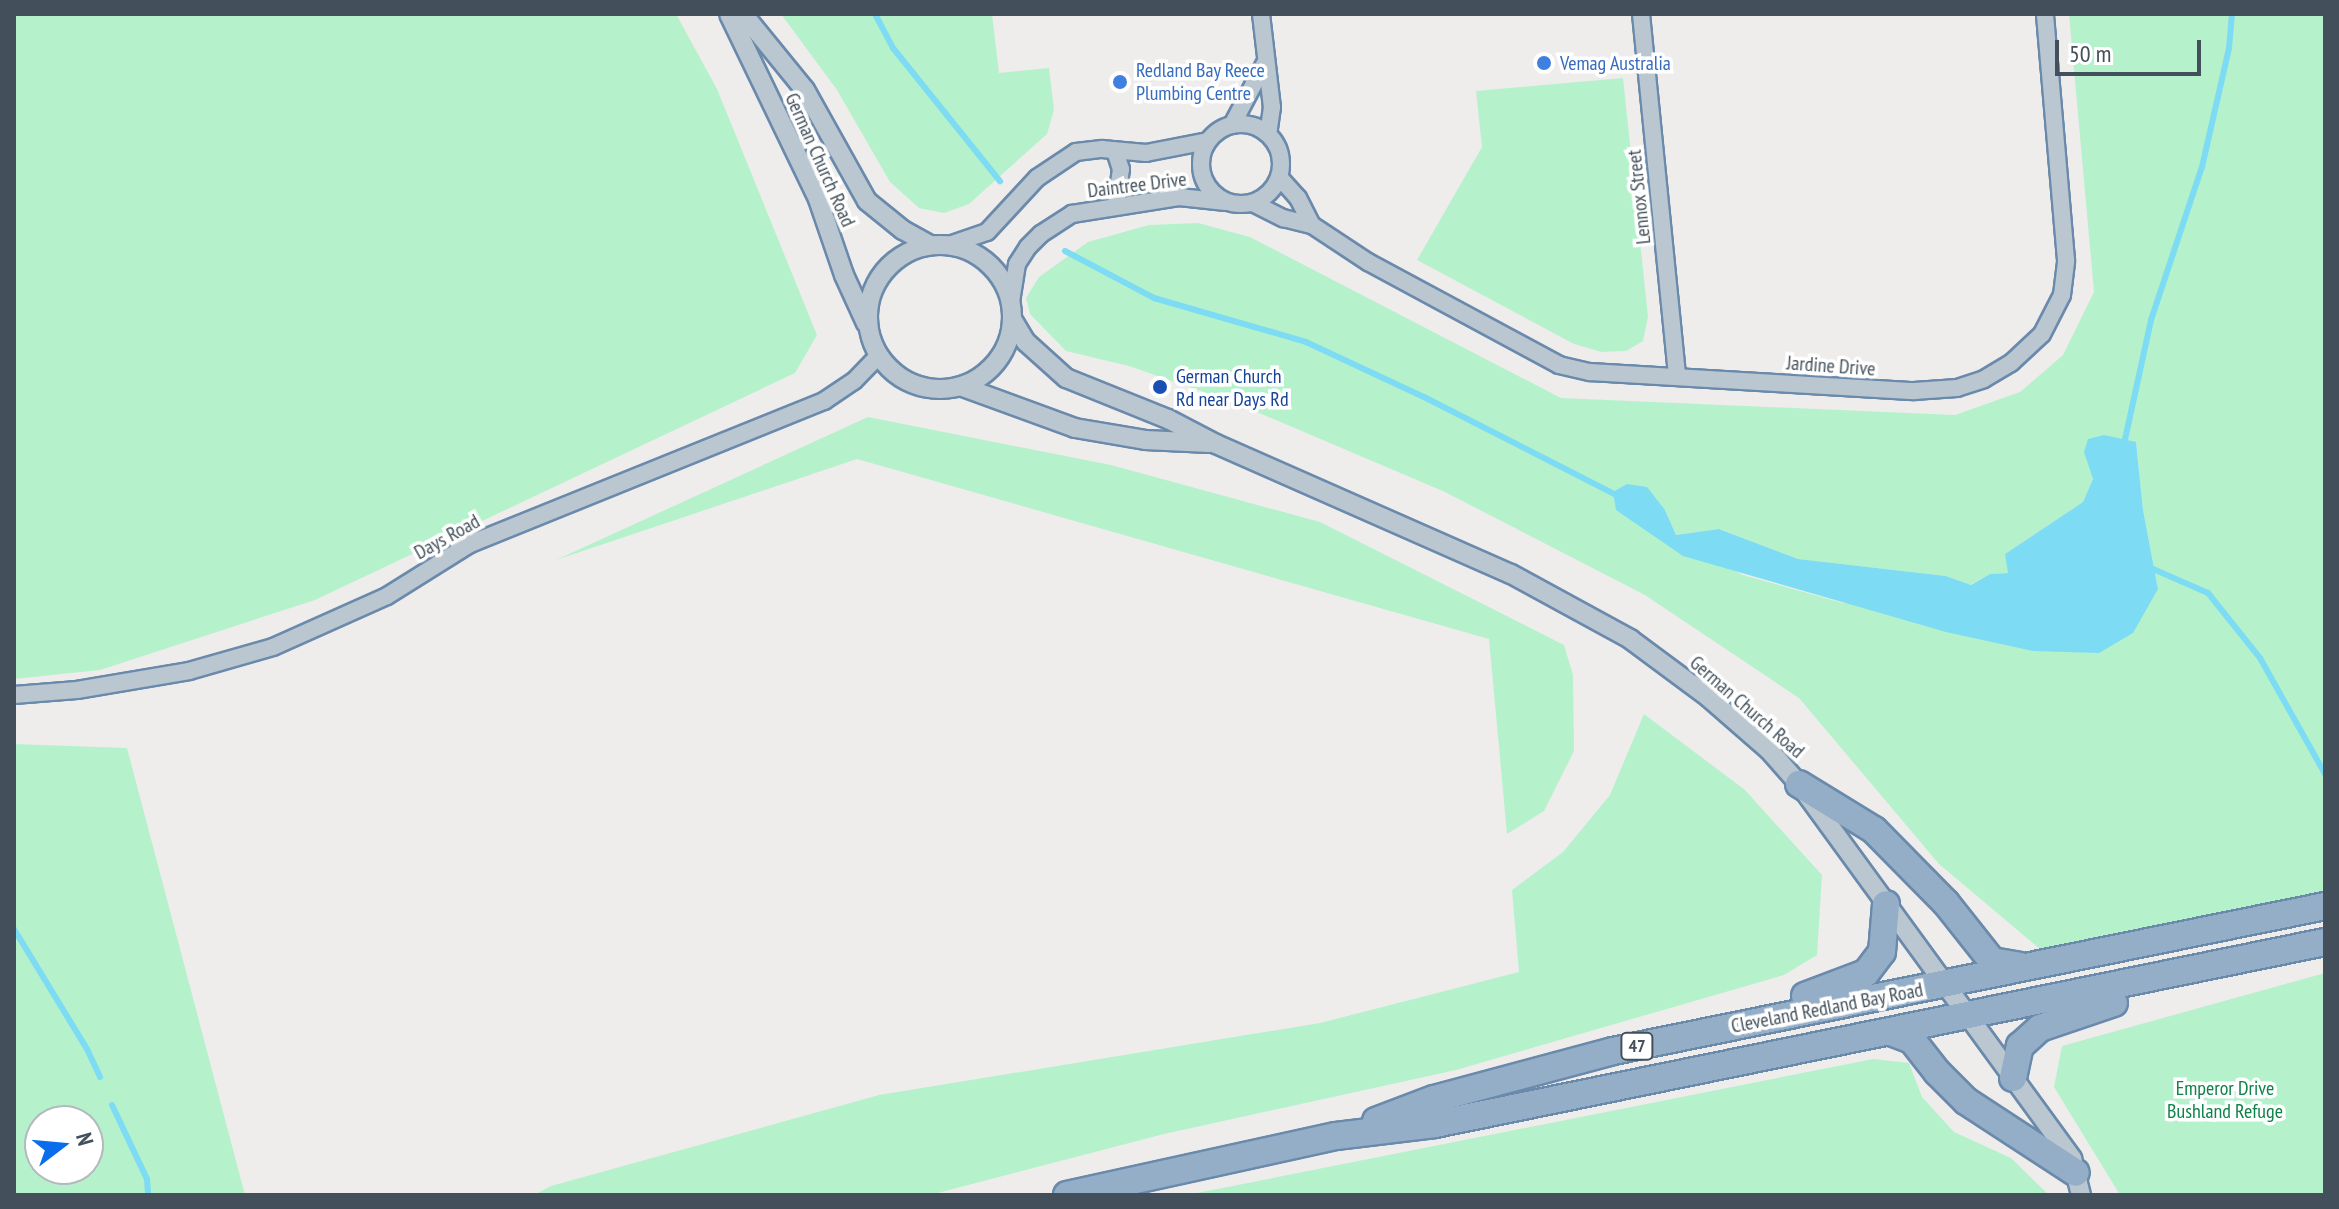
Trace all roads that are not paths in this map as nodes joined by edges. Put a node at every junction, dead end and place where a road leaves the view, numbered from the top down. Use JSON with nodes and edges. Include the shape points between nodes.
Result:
{"nodes":[{"id":1,"x":729,"y":14,"type":"edge"},
{"id":2,"x":743,"y":14,"type":"edge"},
{"id":3,"x":1261,"y":14,"type":"edge"},
{"id":4,"x":1641,"y":14,"type":"edge"},
{"id":5,"x":2045,"y":14,"type":"edge"},
{"id":6,"x":1266,"y":61,"type":"junction"},
{"id":7,"x":1232,"y":125,"type":"junction"},
{"id":8,"x":1268,"y":134,"type":"junction"},
{"id":9,"x":1208,"y":141,"type":"junction"},
{"id":10,"x":1115,"y":151,"type":"junction"},
{"id":11,"x":1280,"y":178,"type":"junction"},
{"id":12,"x":1226,"y":202,"type":"junction"},
{"id":13,"x":1253,"y":203,"type":"junction"},
{"id":14,"x":1116,"y":204,"type":"junction"},
{"id":15,"x":1312,"y":225,"type":"junction"},
{"id":16,"x":939,"y":245,"type":"junction"},
{"id":17,"x":1011,"y":310,"type":"junction"},
{"id":18,"x":867,"y":325,"type":"junction"},
{"id":19,"x":878,"y":356,"type":"junction"},
{"id":20,"x":1677,"y":376,"type":"junction"},
{"id":21,"x":963,"y":387,"type":"junction"},
{"id":22,"x":1216,"y":444,"type":"junction"},
{"id":23,"x":14,"y":695,"type":"edge"},
{"id":24,"x":1799,"y":784,"type":"junction"},
{"id":25,"x":1886,"y":904,"type":"junction"},
{"id":26,"x":2325,"y":906,"type":"edge"},
{"id":27,"x":2325,"y":942,"type":"edge"},
{"id":28,"x":2025,"y":968,"type":"junction"},
{"id":29,"x":1946,"y":984,"type":"junction"},
{"id":30,"x":1970,"y":1017,"type":"junction"},
{"id":31,"x":1891,"y":1032,"type":"junction"},
{"id":32,"x":1613,"y":1051,"type":"junction"},
{"id":33,"x":2013,"y":1078,"type":"junction"},
{"id":34,"x":1336,"y":1136,"type":"junction"},
{"id":35,"x":2079,"y":1184,"type":"edge"},
{"id":36,"x":1067,"y":1195,"type":"edge"}],
"edges":[{"from":1,"to":18,"type":"street","name":"German Church Road","via":[[818,199]]},
{"from":2,"to":16,"type":"street","name":"German Church Road","via":[[805,90],[867,201],[903,230]]},
{"from":3,"to":6,"type":"street"},
{"from":4,"to":20,"type":"street","name":"Lennox Street"},
{"from":5,"to":20,"type":"street","name":"Jardine Drive","via":[[2066,260],[2062,295],[2042,334],[2011,363],[1957,388],[1914,391]]},
{"from":6,"to":7,"type":"street"},
{"from":6,"to":8,"type":"street","via":[[1272,107]]},
{"from":7,"to":8,"type":"street","via":[[1257,127]]},
{"from":7,"to":9,"type":"street"},
{"from":8,"to":11,"type":"street","via":[[1281,154]]},
{"from":9,"to":10,"type":"street","name":"Daintree Drive","via":[[1146,153]]},
{"from":9,"to":12,"type":"street","via":[[1202,176],[1215,196]]},
{"from":10,"to":14,"type":"street","via":[[1121,169]]},
{"from":10,"to":16,"type":"street","name":"Daintree Drive","via":[[1076,152],[1051,166],[987,232]]},
{"from":11,"to":13,"type":"street"},
{"from":11,"to":15,"type":"street"},
{"from":12,"to":13,"type":"street"},
{"from":12,"to":14,"type":"street","name":"Daintree Drive","via":[[1179,197]]},
{"from":13,"to":15,"type":"street"},
{"from":14,"to":17,"type":"street","name":"Daintree Drive","via":[[1072,214],[1041,234],[1017,264]]},
{"from":15,"to":20,"type":"street","name":"Jardine Drive","via":[[1368,262],[1559,365],[1590,372]]},
{"from":16,"to":17,"type":"street","via":[[970,251],[989,263],[1003,281]]},
{"from":16,"to":18,"type":"street","via":[[909,251],[890,264],[872,292]]},
{"from":17,"to":21,"type":"street","via":[[1008,341],[998,361]]},
{"from":17,"to":22,"type":"street","name":"German Church Road","via":[[1026,342],[1066,378]]},
{"from":18,"to":19,"type":"street"},
{"from":19,"to":21,"type":"street","via":[[915,386]]},
{"from":19,"to":23,"type":"street","name":"Days Road","via":[[824,401],[470,544],[387,596],[273,647],[189,671]]},
{"from":21,"to":22,"type":"street","name":"German Church Road","via":[[1075,428],[1145,440]]},
{"from":22,"to":24,"type":"street","name":"German Church Road","via":[[1511,574],[1630,639],[1708,697]]},
{"from":24,"to":25,"type":"street","name":"German Church Road"},
{"from":24,"to":28,"type":"highway","via":[[1874,830],[1946,903],[1992,961]]},
{"from":25,"to":29,"type":"street","name":"German Church Road"},
{"from":25,"to":32,"type":"highway","via":[[1882,952],[1866,973],[1832,989]]},
{"from":26,"to":28,"type":"highway","name":"Cleveland Redland Bay Road","number":"47"},
{"from":27,"to":30,"type":"highway","name":"Cleveland Redland Bay Road","number":"47"},
{"from":27,"to":33,"type":"highway","via":[[2040,1028],[2020,1046]]},
{"from":28,"to":29,"type":"highway","name":"Cleveland Redland Bay Road","number":"47"},
{"from":29,"to":30,"type":"street","name":"German Church Road"},
{"from":29,"to":32,"type":"highway","name":"Cleveland Redland Bay Road","number":"47"},
{"from":30,"to":31,"type":"highway","name":"Cleveland Redland Bay Road","number":"47"},
{"from":30,"to":33,"type":"street","name":"German Church Road"},
{"from":31,"to":34,"type":"highway","name":"Cleveland Redland Bay Road","number":"47","via":[[1435,1124]]},
{"from":31,"to":35,"type":"highway","via":[[1912,1040],[1966,1101]]},
{"from":32,"to":34,"type":"highway","name":"Cleveland Redland Bay Road","number":"47","via":[[1434,1099]]},
{"from":33,"to":35,"type":"street","name":"German Church Road","via":[[2072,1159]]},
{"from":34,"to":36,"type":"highway","name":"Cleveland Redland Bay Road","number":"47"}]}
